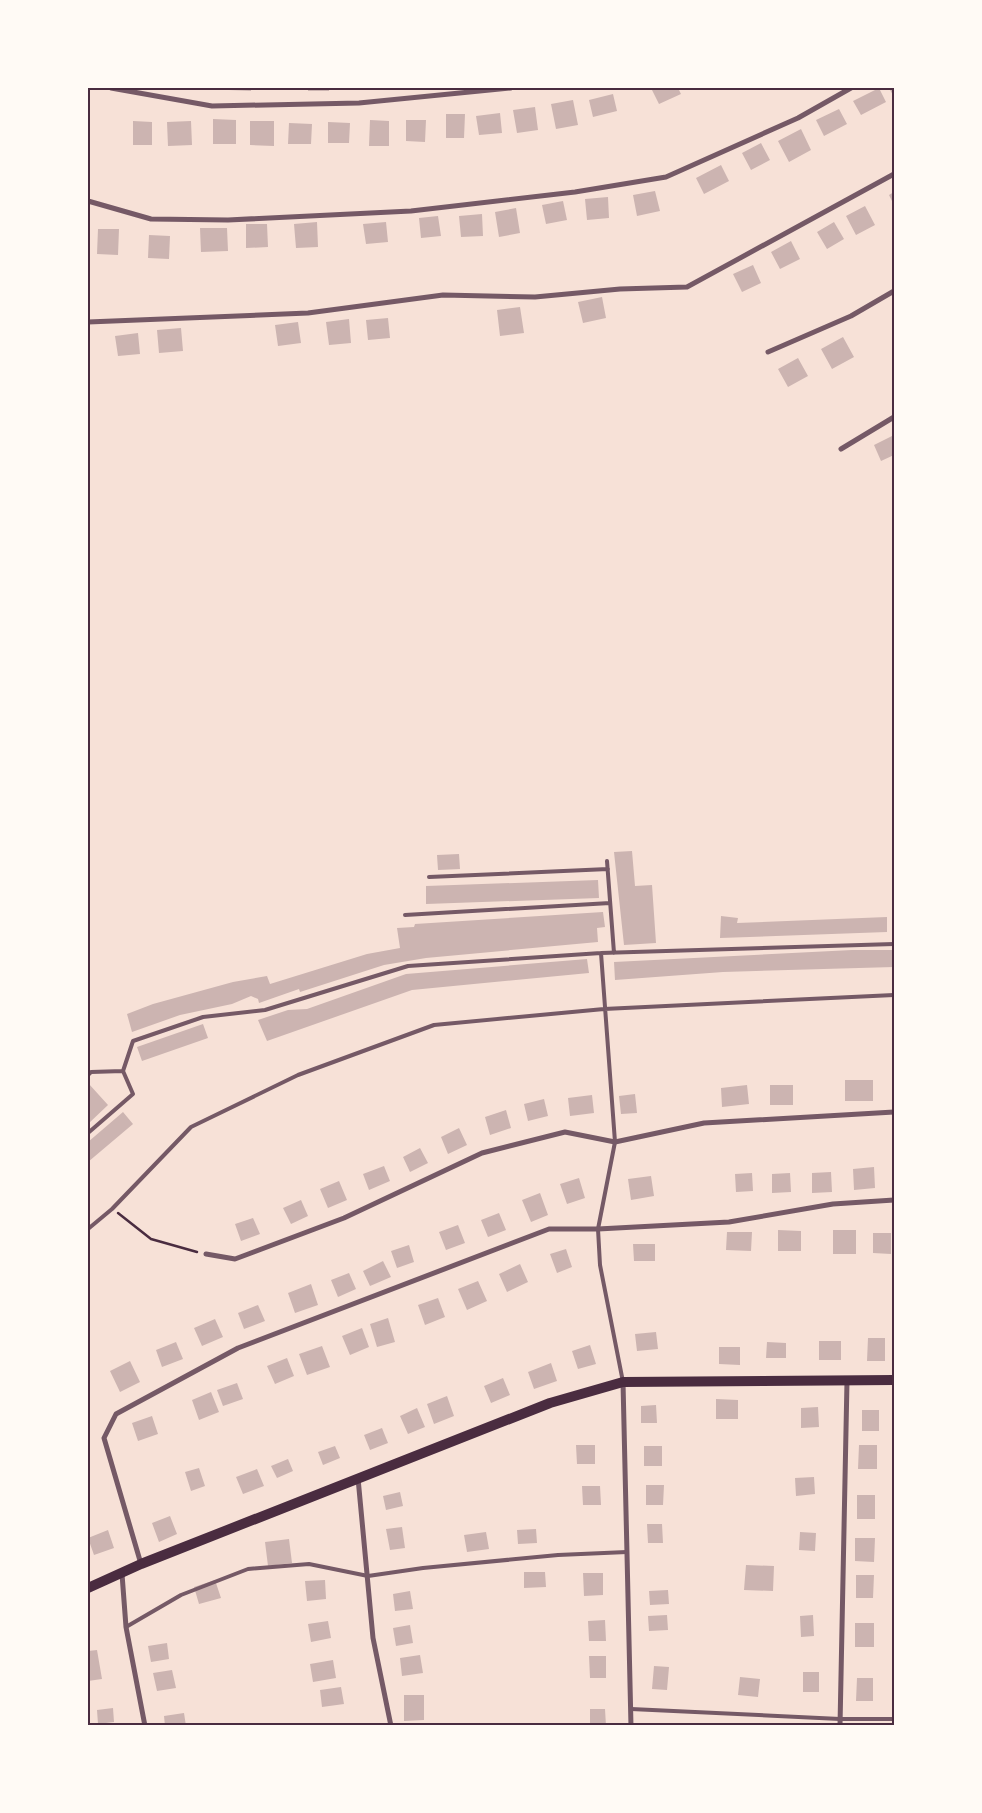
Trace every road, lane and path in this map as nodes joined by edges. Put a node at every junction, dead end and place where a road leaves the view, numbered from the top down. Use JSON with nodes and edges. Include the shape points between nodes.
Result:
{"nodes":[{"id":1,"x":111,"y":88,"type":"edge"},
{"id":2,"x":511,"y":88,"type":"edge"},
{"id":3,"x":851,"y":88,"type":"edge"},
{"id":4,"x":894,"y":174,"type":"edge"},
{"id":5,"x":88,"y":201,"type":"edge"},
{"id":6,"x":894,"y":291,"type":"edge"},
{"id":7,"x":88,"y":322,"type":"edge"},
{"id":8,"x":768,"y":352,"type":"dead end"},
{"id":9,"x":894,"y":417,"type":"edge"},
{"id":10,"x":841,"y":449,"type":"dead end"},
{"id":11,"x":607,"y":861,"type":"dead end"},
{"id":12,"x":608,"y":869,"type":"junction"},
{"id":13,"x":429,"y":877,"type":"dead end"},
{"id":14,"x":610,"y":903,"type":"junction"},
{"id":15,"x":405,"y":916,"type":"dead end"},
{"id":16,"x":894,"y":944,"type":"edge"},
{"id":17,"x":614,"y":953,"type":"junction"},
{"id":18,"x":601,"y":954,"type":"junction"},
{"id":19,"x":894,"y":996,"type":"edge"},
{"id":20,"x":604,"y":1009,"type":"junction"},
{"id":21,"x":123,"y":1071,"type":"junction"},
{"id":22,"x":88,"y":1075,"type":"edge"},
{"id":23,"x":894,"y":1112,"type":"edge"},
{"id":24,"x":88,"y":1133,"type":"edge"},
{"id":25,"x":615,"y":1142,"type":"junction"},
{"id":26,"x":894,"y":1200,"type":"edge"},
{"id":27,"x":112,"y":1209,"type":"junction"},
{"id":28,"x":88,"y":1229,"type":"edge"},
{"id":29,"x":598,"y":1229,"type":"junction"},
{"id":30,"x":206,"y":1254,"type":"joint"},
{"id":31,"x":894,"y":1380,"type":"edge"},
{"id":32,"x":847,"y":1381,"type":"junction"},
{"id":33,"x":623,"y":1382,"type":"junction"},
{"id":34,"x":358,"y":1478,"type":"junction"},
{"id":35,"x":627,"y":1552,"type":"junction"},
{"id":36,"x":142,"y":1564,"type":"junction"},
{"id":37,"x":122,"y":1574,"type":"junction"},
{"id":38,"x":368,"y":1576,"type":"junction"},
{"id":39,"x":88,"y":1588,"type":"edge"},
{"id":40,"x":126,"y":1627,"type":"junction"},
{"id":41,"x":631,"y":1709,"type":"junction"},
{"id":42,"x":894,"y":1719,"type":"edge"},
{"id":43,"x":840,"y":1722,"type":"edge"},
{"id":44,"x":145,"y":1726,"type":"edge"},
{"id":45,"x":391,"y":1726,"type":"edge"},
{"id":46,"x":631,"y":1726,"type":"edge"}],
"edges":[{"from":1,"to":2,"type":"street","via":[[212,106],[359,103]]},
{"from":3,"to":5,"type":"street","via":[[798,118],[666,177],[575,192],[411,211],[228,220],[151,219]]},
{"from":4,"to":7,"type":"street","via":[[686,287],[535,297],[443,296],[308,313]]},
{"from":6,"to":8,"type":"street","via":[[852,316]]},
{"from":9,"to":10,"type":"street"},
{"from":11,"to":12,"type":"lane"},
{"from":12,"to":13,"type":"lane"},
{"from":12,"to":14,"type":"lane"},
{"from":14,"to":15,"type":"lane"},
{"from":14,"to":17,"type":"lane"},
{"from":16,"to":17,"type":"lane"},
{"from":17,"to":18,"type":"lane"},
{"from":18,"to":20,"type":"lane"},
{"from":18,"to":21,"type":"lane","via":[[408,966],[265,1010],[202,1017],[133,1041]]},
{"from":19,"to":20,"type":"lane"},
{"from":20,"to":25,"type":"lane"},
{"from":20,"to":27,"type":"lane","via":[[434,1025],[298,1075],[191,1127]]},
{"from":21,"to":22,"type":"lane","via":[[90,1072]]},
{"from":21,"to":24,"type":"lane","via":[[133,1094]]},
{"from":23,"to":25,"type":"street","via":[[704,1123]]},
{"from":25,"to":29,"type":"lane"},
{"from":25,"to":30,"type":"street","via":[[565,1132],[482,1153],[344,1218],[235,1259]]},
{"from":26,"to":29,"type":"street","via":[[833,1204],[730,1222]]},
{"from":27,"to":28,"type":"lane"},
{"from":27,"to":30,"type":"path","via":[[151,1239]]},
{"from":29,"to":33,"type":"lane","via":[[600,1265]]},
{"from":29,"to":36,"type":"street","via":[[549,1229],[238,1348],[116,1414],[104,1438]]},
{"from":31,"to":32,"type":"main road"},
{"from":32,"to":33,"type":"main road"},
{"from":32,"to":43,"type":"street"},
{"from":33,"to":34,"type":"main road","via":[[550,1403]]},
{"from":33,"to":35,"type":"street"},
{"from":34,"to":36,"type":"main road"},
{"from":34,"to":38,"type":"street"},
{"from":35,"to":38,"type":"lane","via":[[519,1559]]},
{"from":35,"to":41,"type":"street"},
{"from":36,"to":37,"type":"main road"},
{"from":37,"to":39,"type":"main road"},
{"from":37,"to":40,"type":"street"},
{"from":38,"to":40,"type":"lane","via":[[309,1564],[248,1569],[181,1595]]},
{"from":38,"to":45,"type":"street","via":[[373,1638]]},
{"from":40,"to":44,"type":"street"},
{"from":41,"to":43,"type":"lane"},
{"from":41,"to":46,"type":"street"},
{"from":42,"to":43,"type":"lane"}]}
